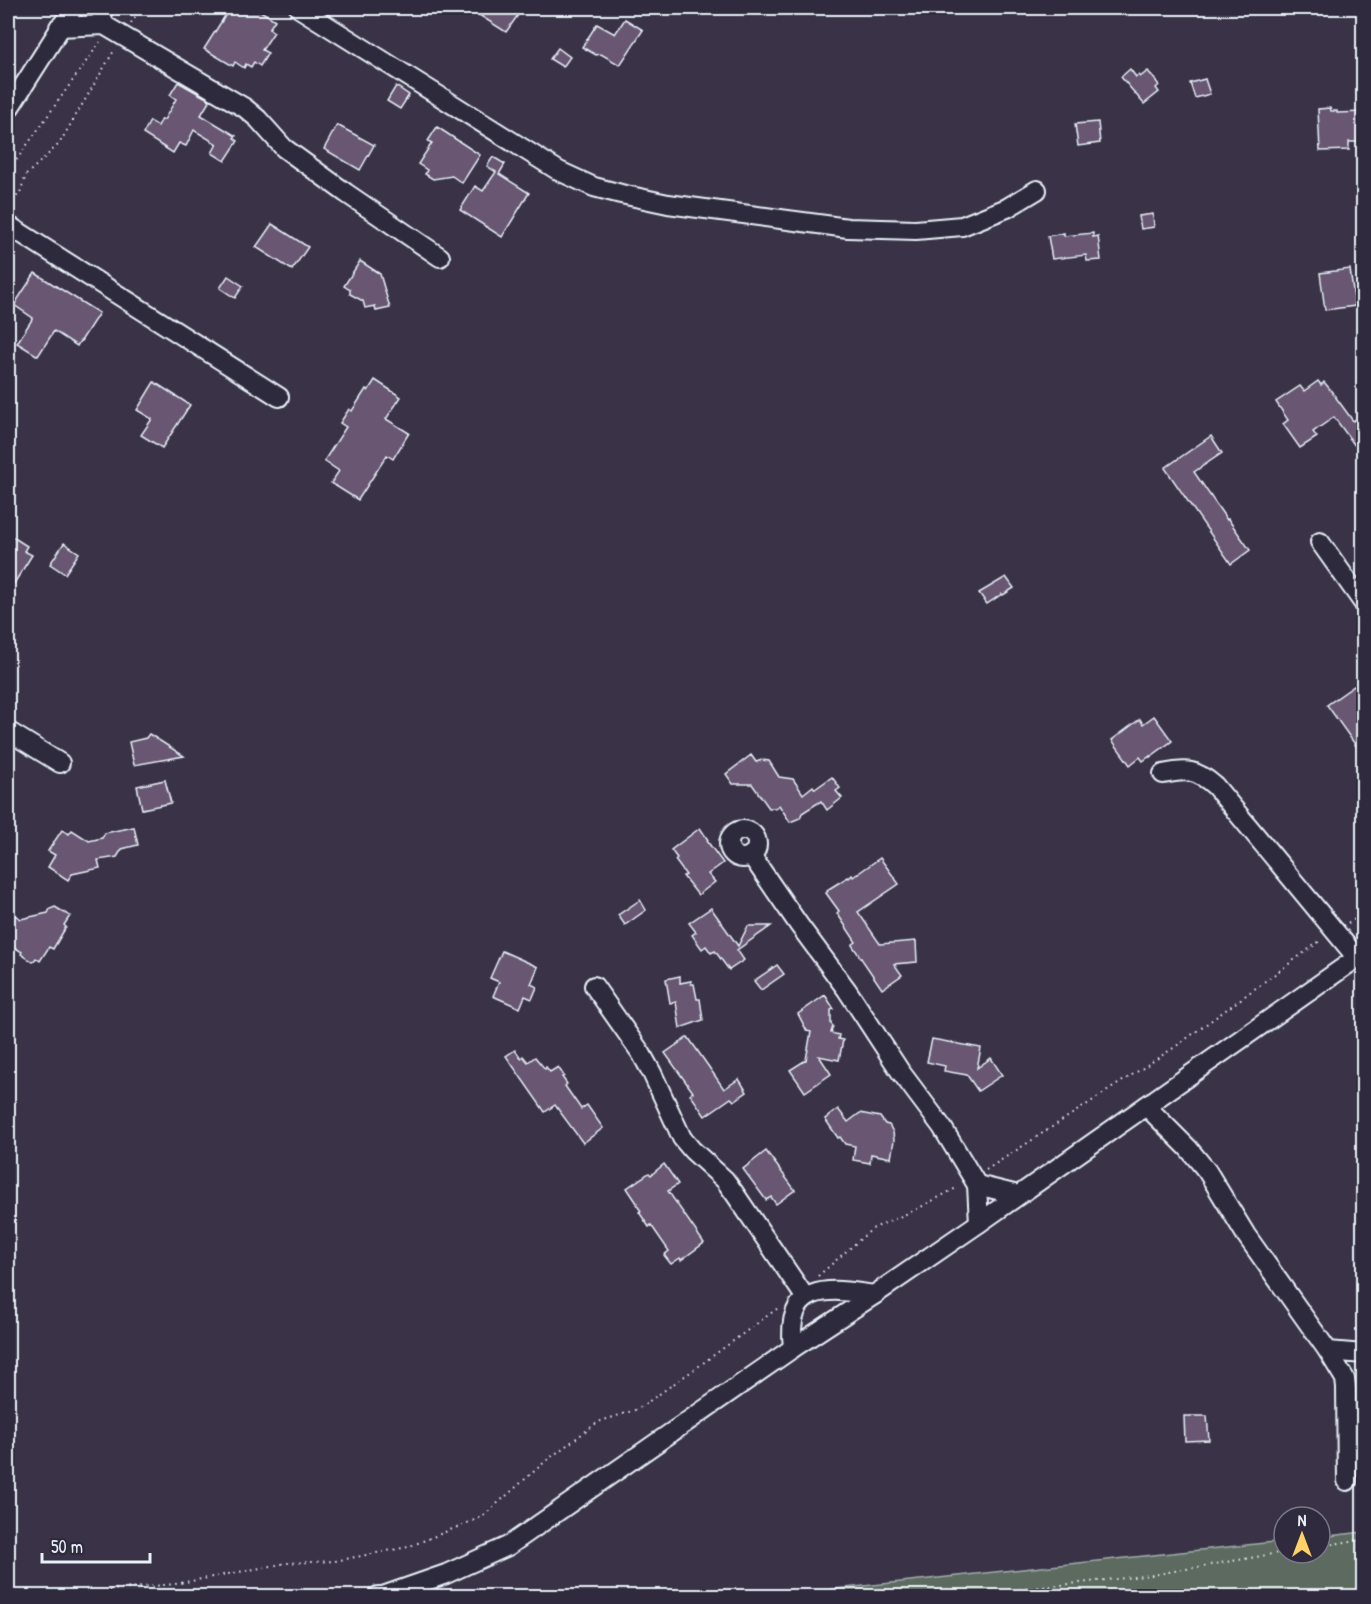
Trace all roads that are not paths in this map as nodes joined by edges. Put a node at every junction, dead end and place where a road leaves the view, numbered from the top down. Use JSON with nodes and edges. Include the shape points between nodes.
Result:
{"nodes":[{"id":1,"x":73,"y":8,"type":"edge"},
{"id":2,"x":299,"y":8,"type":"edge"},
{"id":3,"x":109,"y":24,"type":"edge"},
{"id":4,"x":59,"y":27,"type":"junction"},
{"id":5,"x":8,"y":110,"type":"edge"},
{"id":6,"x":1037,"y":190,"type":"dead end"},
{"id":7,"x":8,"y":225,"type":"edge"},
{"id":8,"x":440,"y":257,"type":"dead end"},
{"id":9,"x":279,"y":398,"type":"dead end"},
{"id":10,"x":1320,"y":542,"type":"dead end"},
{"id":11,"x":1364,"y":604,"type":"edge"},
{"id":12,"x":8,"y":731,"type":"edge"},
{"id":13,"x":60,"y":763,"type":"dead end"},
{"id":14,"x":1162,"y":774,"type":"dead end"},
{"id":15,"x":751,"y":855,"type":"dead end"},
{"id":16,"x":1360,"y":955,"type":"edge"},
{"id":17,"x":594,"y":986,"type":"dead end"},
{"id":18,"x":1146,"y":1106,"type":"junction"},
{"id":19,"x":975,"y":1181,"type":"junction"},
{"id":20,"x":1018,"y":1195,"type":"junction"},
{"id":21,"x":979,"y":1223,"type":"junction"},
{"id":22,"x":803,"y":1294,"type":"junction"},
{"id":23,"x":874,"y":1295,"type":"junction"},
{"id":24,"x":793,"y":1348,"type":"junction"},
{"id":25,"x":1328,"y":1352,"type":"junction"},
{"id":26,"x":1364,"y":1354,"type":"edge"},
{"id":27,"x":1347,"y":1481,"type":"dead end"},
{"id":28,"x":378,"y":1596,"type":"edge"}],
"edges":[{"from":1,"to":4,"type":"street"},
{"from":2,"to":6,"type":"street","via":[[559,171],[621,195],[848,228],[916,230],[962,226],[1007,208]]},
{"from":3,"to":4,"type":"street"},
{"from":3,"to":8,"type":"street","via":[[245,108],[284,148]]},
{"from":4,"to":5,"type":"street"},
{"from":7,"to":9,"type":"street"},
{"from":10,"to":11,"type":"street"},
{"from":12,"to":13,"type":"street"},
{"from":14,"to":16,"type":"street","via":[[1186,770],[1215,786],[1335,932]]},
{"from":15,"to":19,"type":"street","via":[[942,1127]]},
{"from":16,"to":18,"type":"street"},
{"from":17,"to":22,"type":"street","via":[[641,1053],[682,1137],[725,1180]]},
{"from":18,"to":20,"type":"street"},
{"from":18,"to":25,"type":"street","via":[[1200,1161]]},
{"from":19,"to":20,"type":"street"},
{"from":19,"to":21,"type":"street"},
{"from":20,"to":21,"type":"street"},
{"from":21,"to":23,"type":"street"},
{"from":22,"to":23,"type":"street","via":[[829,1291]]},
{"from":22,"to":24,"type":"street","via":[[793,1320]]},
{"from":23,"to":24,"type":"street"},
{"from":24,"to":28,"type":"street","via":[[508,1546],[446,1575]]},
{"from":25,"to":26,"type":"street"},
{"from":25,"to":27,"type":"street","via":[[1346,1383]]}]}
